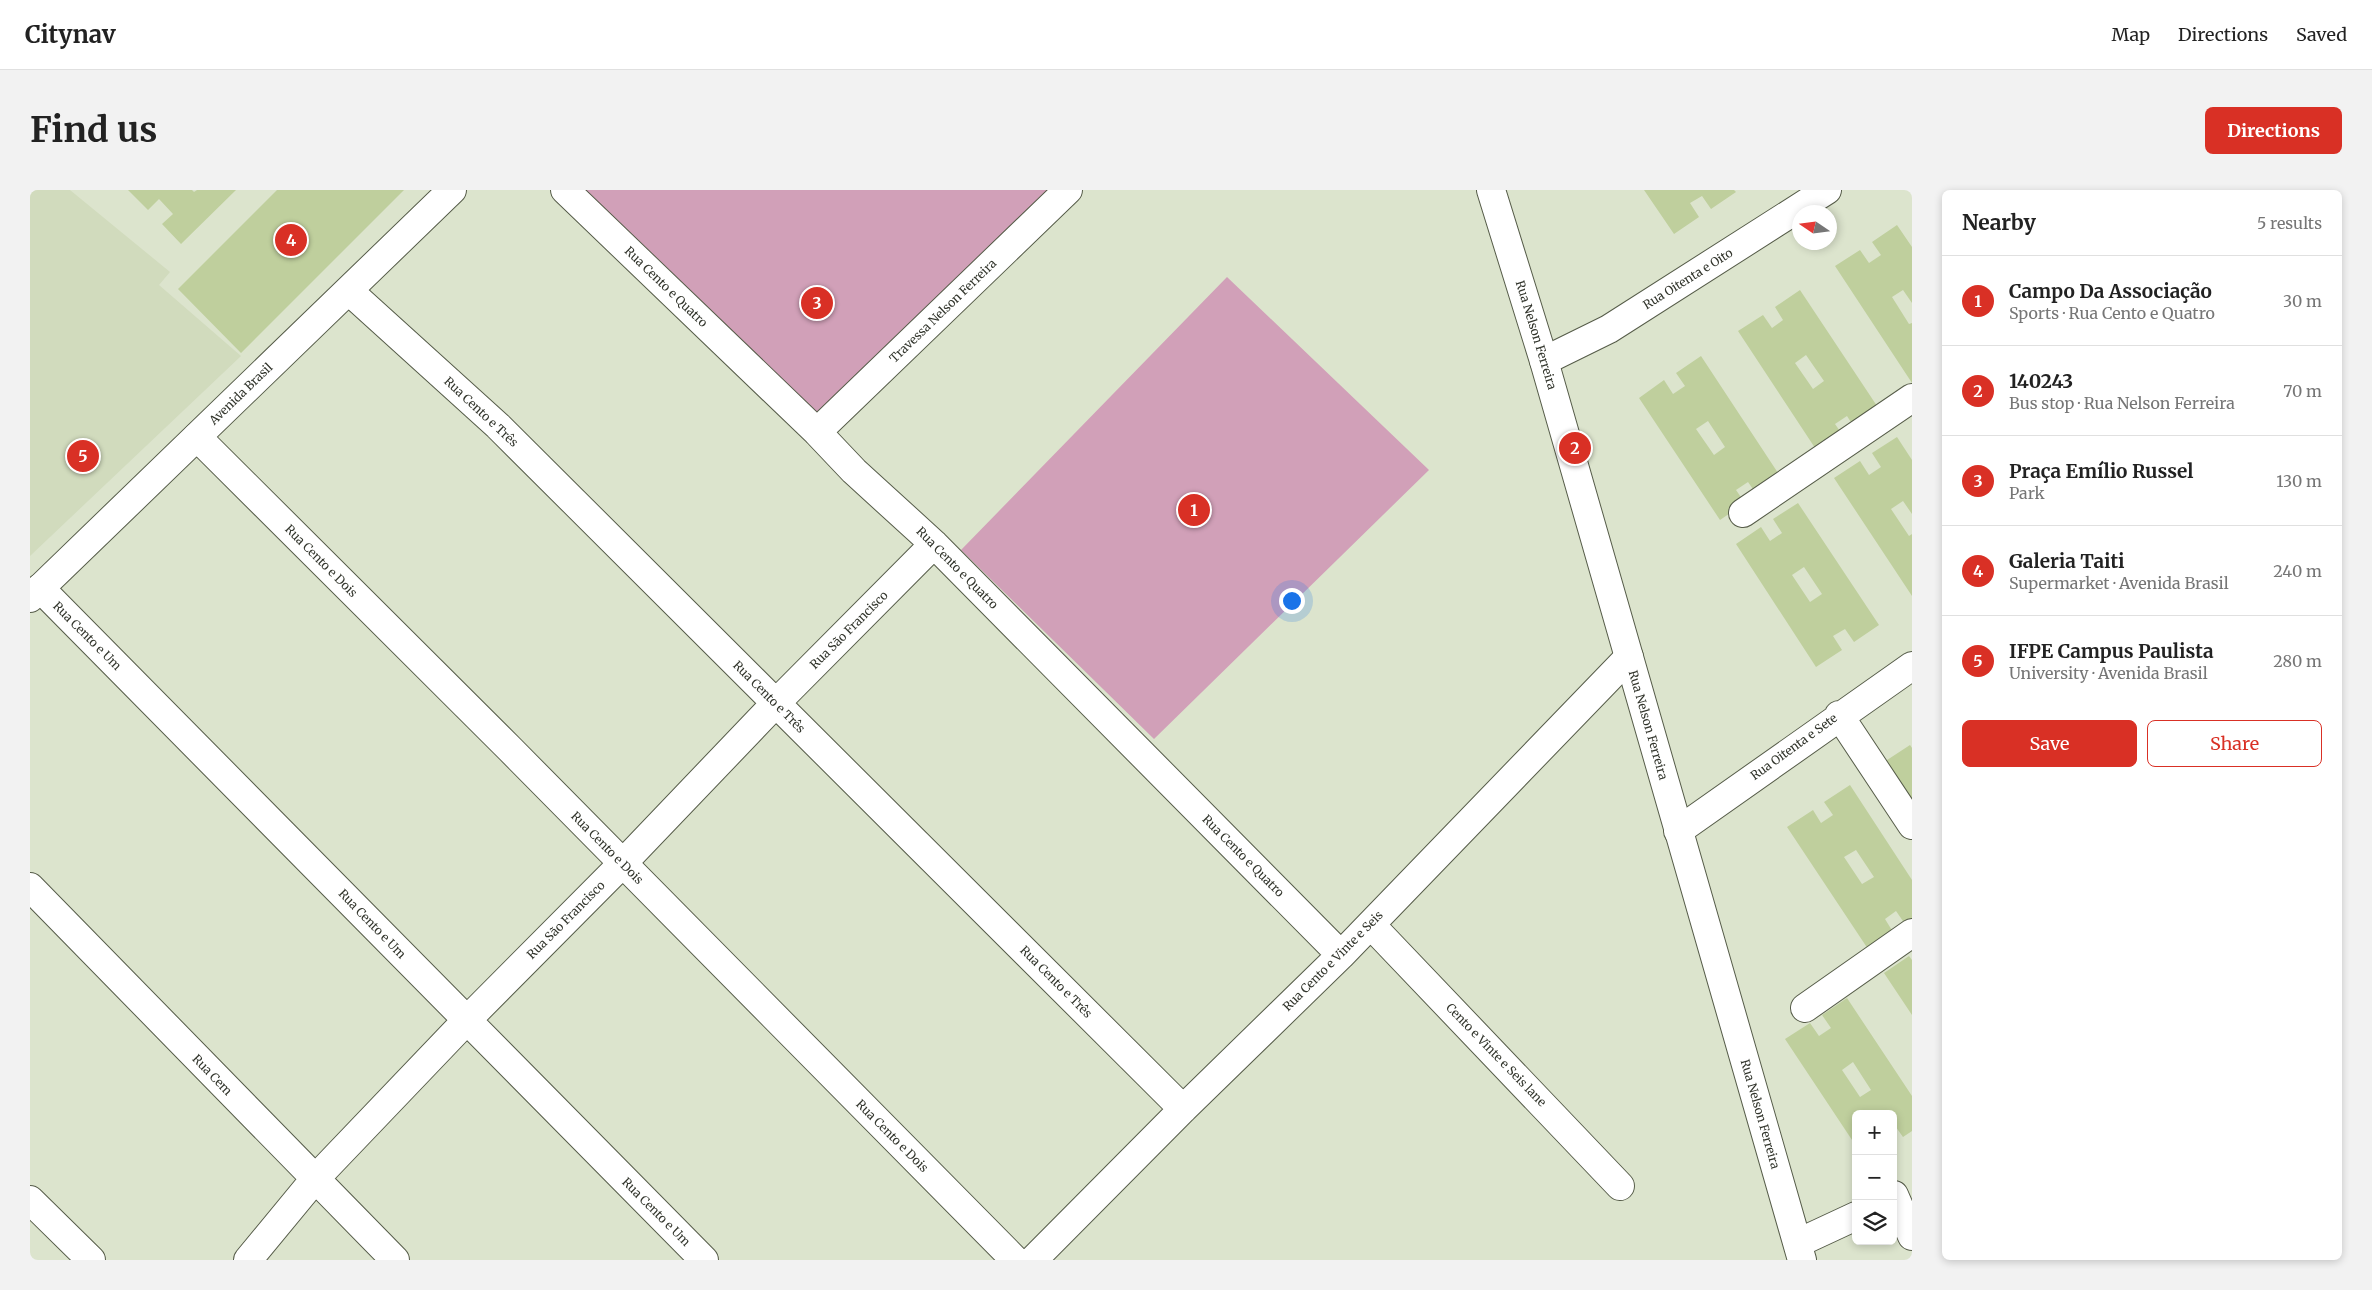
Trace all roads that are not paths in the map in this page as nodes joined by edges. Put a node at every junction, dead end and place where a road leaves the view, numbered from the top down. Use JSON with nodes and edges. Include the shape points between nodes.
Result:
{"nodes":[{"id":1,"x":452,"y":190,"type":"edge"},
{"id":2,"x":565,"y":190,"type":"edge"},
{"id":3,"x":1068,"y":190,"type":"edge"},
{"id":4,"x":1491,"y":190,"type":"edge"},
{"id":5,"x":1827,"y":190,"type":"edge"},
{"id":6,"x":349,"y":291,"type":"junction"},
{"id":7,"x":1544,"y":361,"type":"junction"},
{"id":8,"x":1912,"y":398,"type":"edge"},
{"id":9,"x":817,"y":432,"type":"junction"},
{"id":10,"x":197,"y":437,"type":"junction"},
{"id":11,"x":1742,"y":513,"type":"dead end"},
{"id":12,"x":934,"y":544,"type":"junction"},
{"id":13,"x":35,"y":593,"type":"edge"},
{"id":14,"x":1629,"y":657,"type":"junction"},
{"id":15,"x":1912,"y":666,"type":"edge"},
{"id":16,"x":775,"y":704,"type":"junction"},
{"id":17,"x":1839,"y":715,"type":"junction"},
{"id":18,"x":1912,"y":826,"type":"edge"},
{"id":19,"x":1678,"y":830,"type":"junction"},
{"id":20,"x":622,"y":864,"type":"junction"},
{"id":21,"x":30,"y":887,"type":"edge"},
{"id":22,"x":1371,"y":924,"type":"junction"},
{"id":23,"x":1912,"y":933,"type":"edge"},
{"id":24,"x":1341,"y":955,"type":"junction"},
{"id":25,"x":1805,"y":1008,"type":"dead end"},
{"id":26,"x":466,"y":1021,"type":"junction"},
{"id":27,"x":1183,"y":1109,"type":"junction"},
{"id":28,"x":314,"y":1180,"type":"junction"},
{"id":29,"x":1620,"y":1186,"type":"dead end"},
{"id":30,"x":1900,"y":1191,"type":"edge"},
{"id":31,"x":30,"y":1200,"type":"edge"},
{"id":32,"x":1852,"y":1219,"type":"edge"},
{"id":33,"x":1912,"y":1236,"type":"edge"},
{"id":34,"x":1800,"y":1252,"type":"edge"},
{"id":35,"x":91,"y":1260,"type":"edge"},
{"id":36,"x":248,"y":1260,"type":"edge"},
{"id":37,"x":395,"y":1260,"type":"edge"},
{"id":38,"x":704,"y":1260,"type":"edge"},
{"id":39,"x":1015,"y":1260,"type":"edge"},
{"id":40,"x":1033,"y":1260,"type":"edge"}],
"edges":[{"from":1,"to":6,"type":"street","name":"Avenida Brasil"},
{"from":2,"to":9,"type":"street","name":"Rua Cento e Quatro"},
{"from":3,"to":9,"type":"street","name":"Travessa Nelson Ferreira"},
{"from":4,"to":7,"type":"street","name":"Rua Nelson Ferreira"},
{"from":5,"to":7,"type":"street","name":"Rua Oitenta e Oito","via":[[1609,328]]},
{"from":6,"to":10,"type":"street","name":"Avenida Brasil"},
{"from":6,"to":16,"type":"street","name":"Rua Cento e Três","via":[[498,426]]},
{"from":7,"to":14,"type":"street","name":"Rua Nelson Ferreira"},
{"from":8,"to":11,"type":"street"},
{"from":9,"to":12,"type":"street","name":"Rua Cento e Quatro","via":[[854,471]]},
{"from":10,"to":13,"type":"street","name":"Avenida Brasil"},
{"from":10,"to":20,"type":"street","name":"Rua Cento e Dois"},
{"from":12,"to":16,"type":"street","name":"Rua São Francisco"},
{"from":12,"to":24,"type":"street","name":"Rua Cento e Quatro"},
{"from":13,"to":26,"type":"street","name":"Rua Cento e Um","via":[[217,765]]},
{"from":14,"to":19,"type":"street","name":"Rua Nelson Ferreira"},
{"from":14,"to":22,"type":"street","name":"Rua Cento e Vinte e Seis"},
{"from":15,"to":17,"type":"street","name":"Rua Oitenta e Sete"},
{"from":16,"to":20,"type":"street","name":"Rua São Francisco"},
{"from":16,"to":27,"type":"street","name":"Rua Cento e Três"},
{"from":17,"to":18,"type":"street"},
{"from":17,"to":19,"type":"street","name":"Rua Oitenta e Sete"},
{"from":19,"to":34,"type":"street","name":"Rua Nelson Ferreira"},
{"from":20,"to":26,"type":"street","name":"Rua São Francisco"},
{"from":20,"to":39,"type":"street","name":"Rua Cento e Dois"},
{"from":21,"to":28,"type":"street","name":"Rua Cem"},
{"from":22,"to":24,"type":"street","name":"Rua Cento e Vinte e Seis"},
{"from":22,"to":29,"type":"street","name":"Cento e Vinte e Seis lane"},
{"from":23,"to":25,"type":"street"},
{"from":24,"to":27,"type":"street","name":"Rua Cento e Vinte e Seis"},
{"from":26,"to":28,"type":"street","name":"Rua São Francisco"},
{"from":26,"to":38,"type":"street","name":"Rua Cento e Um"},
{"from":27,"to":40,"type":"street","name":"Rua Cento e Vinte e Seis"},
{"from":28,"to":36,"type":"street","name":"Rua São Francisco"},
{"from":28,"to":37,"type":"street","name":"Rua Cem"},
{"from":30,"to":33,"type":"street"},
{"from":31,"to":35,"type":"street"},
{"from":32,"to":34,"type":"street"}]}
